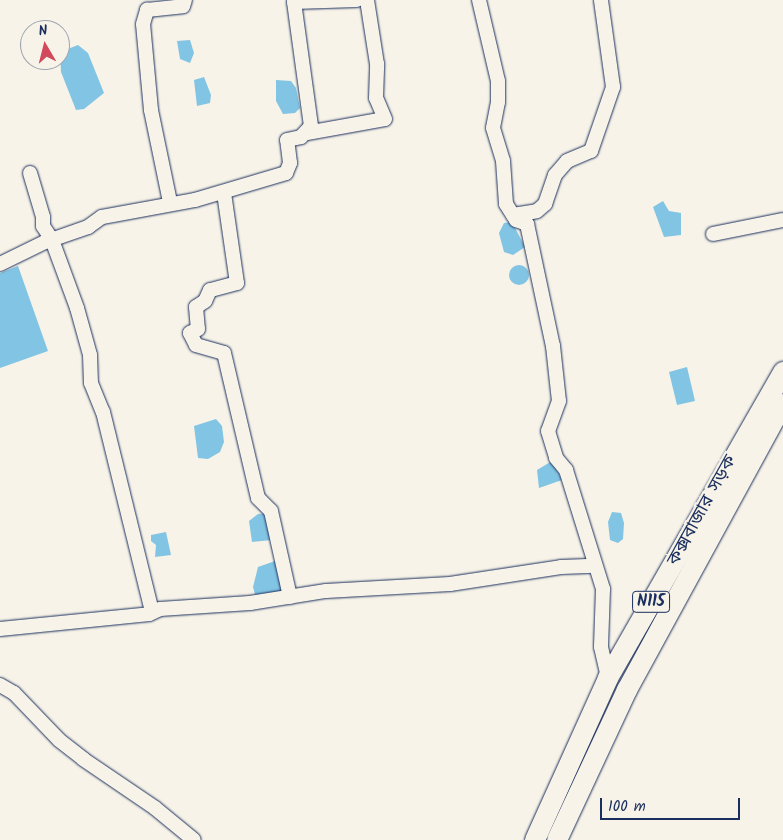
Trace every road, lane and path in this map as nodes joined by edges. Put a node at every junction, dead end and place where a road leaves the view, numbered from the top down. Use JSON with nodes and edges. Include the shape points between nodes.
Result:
{"nodes":[{"id":1,"x":185,"y":0,"type":"edge"},
{"id":2,"x":357,"y":0,"type":"edge"},
{"id":3,"x":367,"y":0,"type":"edge"},
{"id":4,"x":479,"y":0,"type":"edge"},
{"id":5,"x":601,"y":0,"type":"edge"},
{"id":6,"x":307,"y":132,"type":"junction"},
{"id":7,"x":30,"y":173,"type":"dead end"},
{"id":8,"x":224,"y":193,"type":"junction"},
{"id":9,"x":170,"y":202,"type":"junction"},
{"id":10,"x":513,"y":215,"type":"junction"},
{"id":11,"x":783,"y":220,"type":"edge"},
{"id":12,"x":713,"y":234,"type":"dead end"},
{"id":13,"x":52,"y":240,"type":"junction"},
{"id":14,"x":0,"y":264,"type":"edge"},
{"id":15,"x":783,"y":372,"type":"edge"},
{"id":16,"x":783,"y":404,"type":"edge"},
{"id":17,"x":594,"y":566,"type":"junction"},
{"id":18,"x":290,"y":597,"type":"junction"},
{"id":19,"x":152,"y":612,"type":"junction"},
{"id":20,"x":0,"y":629,"type":"edge"},
{"id":21,"x":608,"y":678,"type":"junction"},
{"id":22,"x":0,"y":685,"type":"edge"},
{"id":23,"x":194,"y":840,"type":"edge"},
{"id":24,"x":535,"y":840,"type":"edge"},
{"id":25,"x":557,"y":840,"type":"edge"}],
"edges":[{"from":1,"to":9,"type":"street","via":[[183,6],[147,10],[143,24],[151,110]]},
{"from":2,"to":6,"type":"street","via":[[294,2],[311,126]]},
{"from":3,"to":6,"type":"street","via":[[377,64],[376,98],[385,119]]},
{"from":4,"to":10,"type":"street","via":[[498,81],[493,128],[504,161],[506,204]]},
{"from":5,"to":10,"type":"street","via":[[613,87],[591,151],[567,161],[555,175],[541,208]]},
{"from":6,"to":8,"type":"street","via":[[288,140],[290,162],[286,173],[258,179]]},
{"from":7,"to":13,"type":"street","via":[[43,226]]},
{"from":8,"to":9,"type":"street"},
{"from":8,"to":18,"type":"street","via":[[237,283],[210,290],[205,301],[196,307],[198,329],[190,333],[196,345],[224,353],[258,498],[271,510]]},
{"from":9,"to":13,"type":"street","via":[[102,217],[88,227]]},
{"from":10,"to":17,"type":"street","via":[[527,224],[553,346],[559,401],[548,432],[556,458],[566,470]]},
{"from":11,"to":12,"type":"street"},
{"from":13,"to":14,"type":"street"},
{"from":13,"to":19,"type":"street","via":[[80,317],[90,355],[92,383],[103,412]]},
{"from":15,"to":21,"type":"highway","name":"কক্সবাজার সড়ক","number":"N115"},
{"from":16,"to":25,"type":"highway","name":"কক্সবাজার সড়ক","number":"N115","via":[[627,690]]},
{"from":17,"to":18,"type":"street","via":[[561,567],[450,584],[326,591]]},
{"from":17,"to":21,"type":"street","via":[[603,589],[601,647]]},
{"from":18,"to":19,"type":"street"},
{"from":19,"to":20,"type":"street"},
{"from":21,"to":24,"type":"highway","name":"কক্সবাজার সড়ক","number":"N115"},
{"from":22,"to":23,"type":"street","via":[[20,699],[59,740]]}]}
